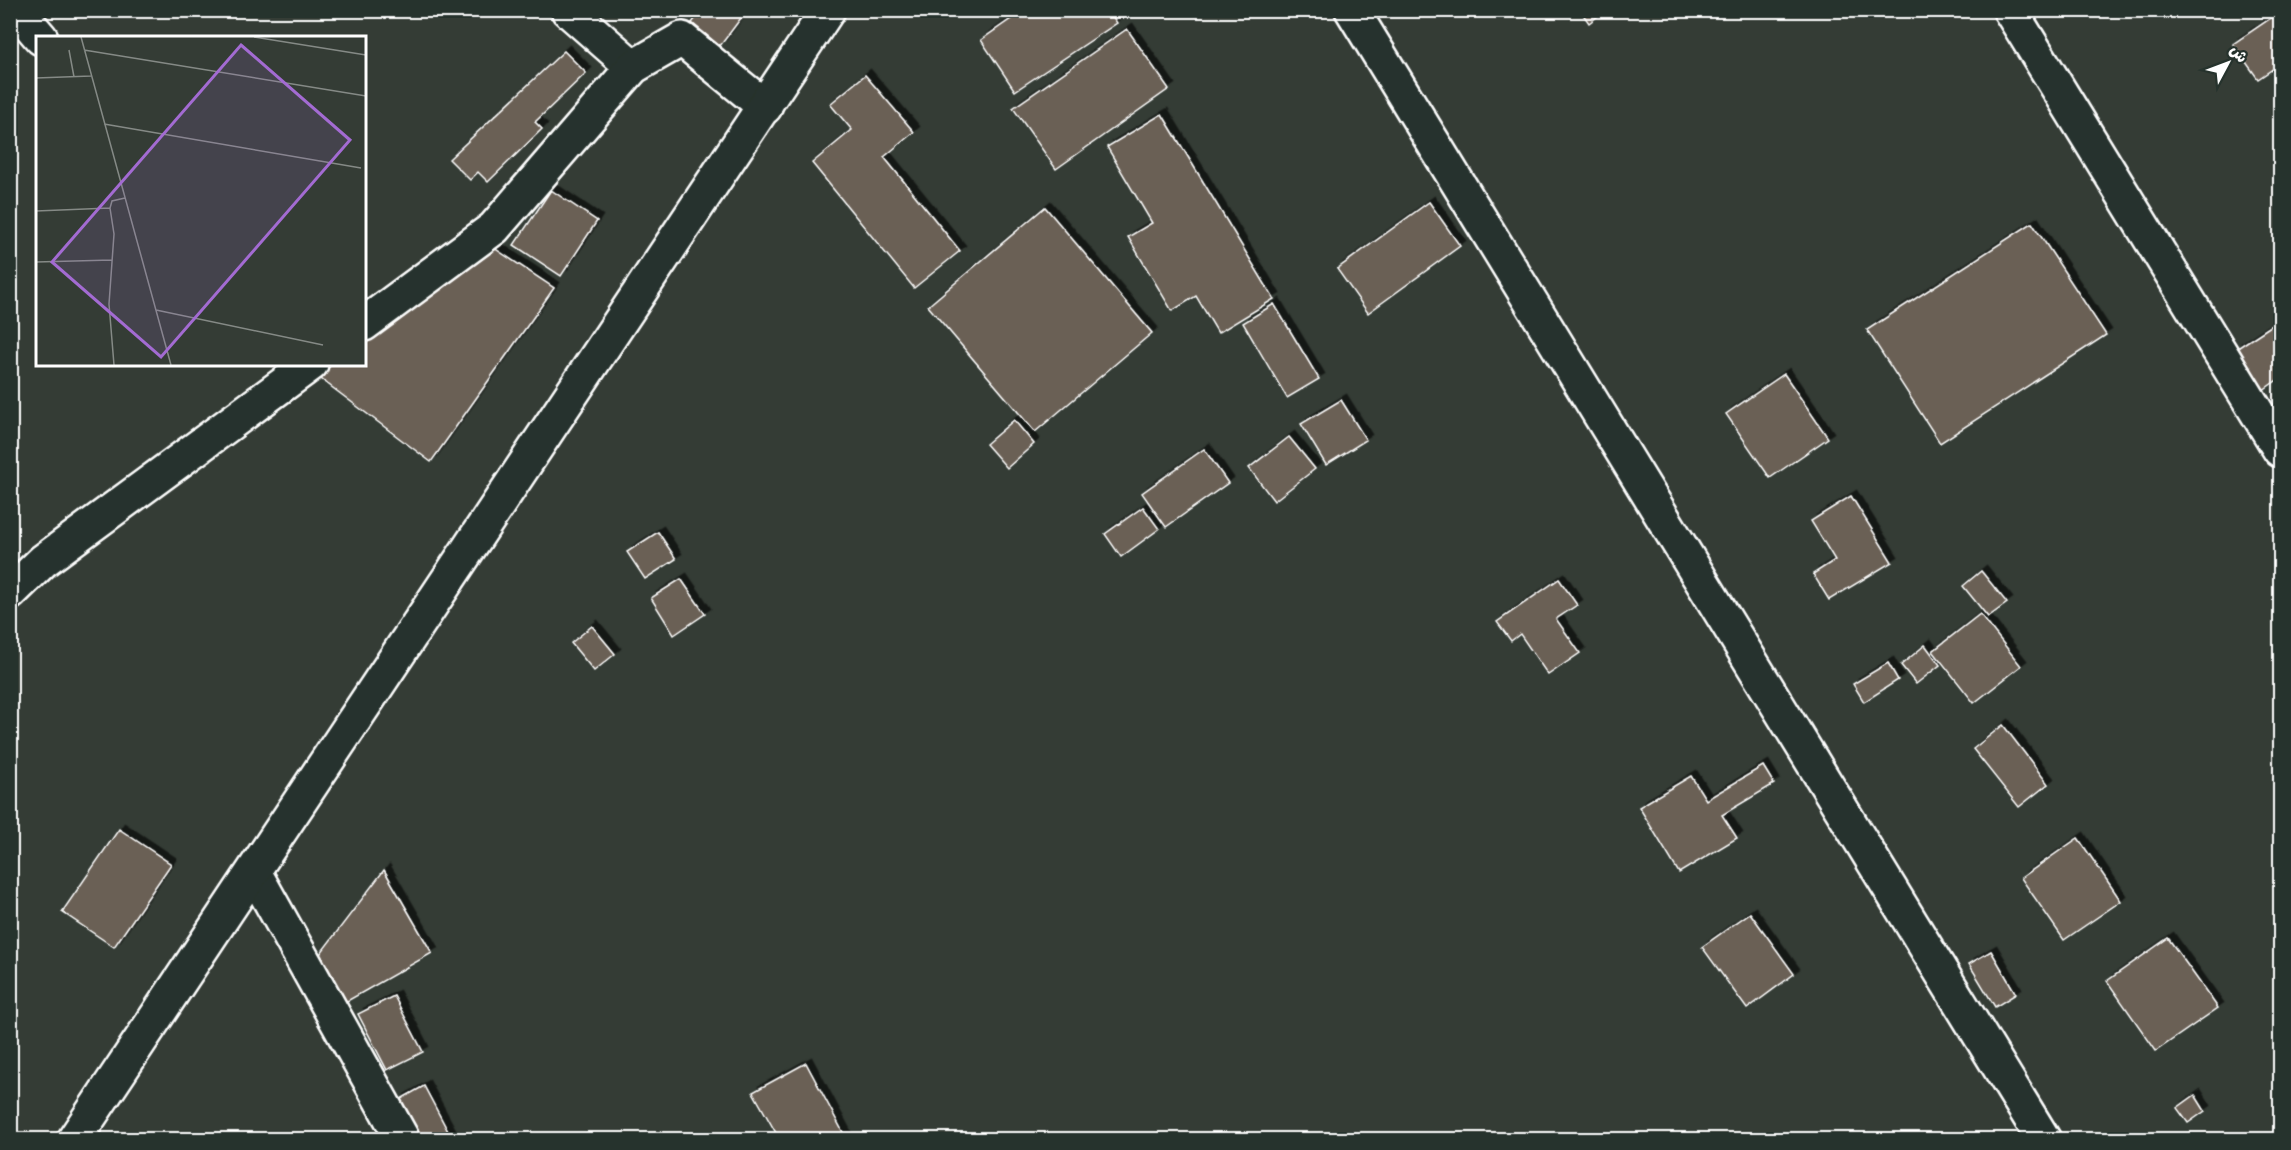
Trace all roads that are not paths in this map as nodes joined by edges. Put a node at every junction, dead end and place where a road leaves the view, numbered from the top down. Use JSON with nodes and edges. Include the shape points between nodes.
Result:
{"nodes":[{"id":1,"x":17,"y":10,"type":"edge"},
{"id":2,"x":568,"y":10,"type":"edge"},
{"id":3,"x":828,"y":10,"type":"edge"},
{"id":4,"x":1352,"y":10,"type":"edge"},
{"id":5,"x":2010,"y":10,"type":"edge"},
{"id":6,"x":39,"y":36,"type":"edge"},
{"id":7,"x":633,"y":67,"type":"junction"},
{"id":8,"x":765,"y":107,"type":"junction"},
{"id":9,"x":366,"y":323,"type":"edge"},
{"id":10,"x":307,"y":366,"type":"edge"},
{"id":11,"x":2280,"y":450,"type":"edge"},
{"id":12,"x":10,"y":593,"type":"edge"},
{"id":13,"x":254,"y":872,"type":"junction"},
{"id":14,"x":74,"y":1140,"type":"edge"},
{"id":15,"x":403,"y":1140,"type":"edge"},
{"id":16,"x":2044,"y":1140,"type":"edge"}],
"edges":[{"from":1,"to":6,"type":"street"},
{"from":2,"to":7,"type":"street"},
{"from":3,"to":8,"type":"street"},
{"from":4,"to":16,"type":"street"},
{"from":5,"to":11,"type":"street"},
{"from":7,"to":8,"type":"street","via":[[682,39]]},
{"from":7,"to":9,"type":"street","via":[[494,228]]},
{"from":8,"to":13,"type":"street"},
{"from":10,"to":12,"type":"street","via":[[43,561]]},
{"from":13,"to":14,"type":"street"},
{"from":13,"to":15,"type":"street"}]}
